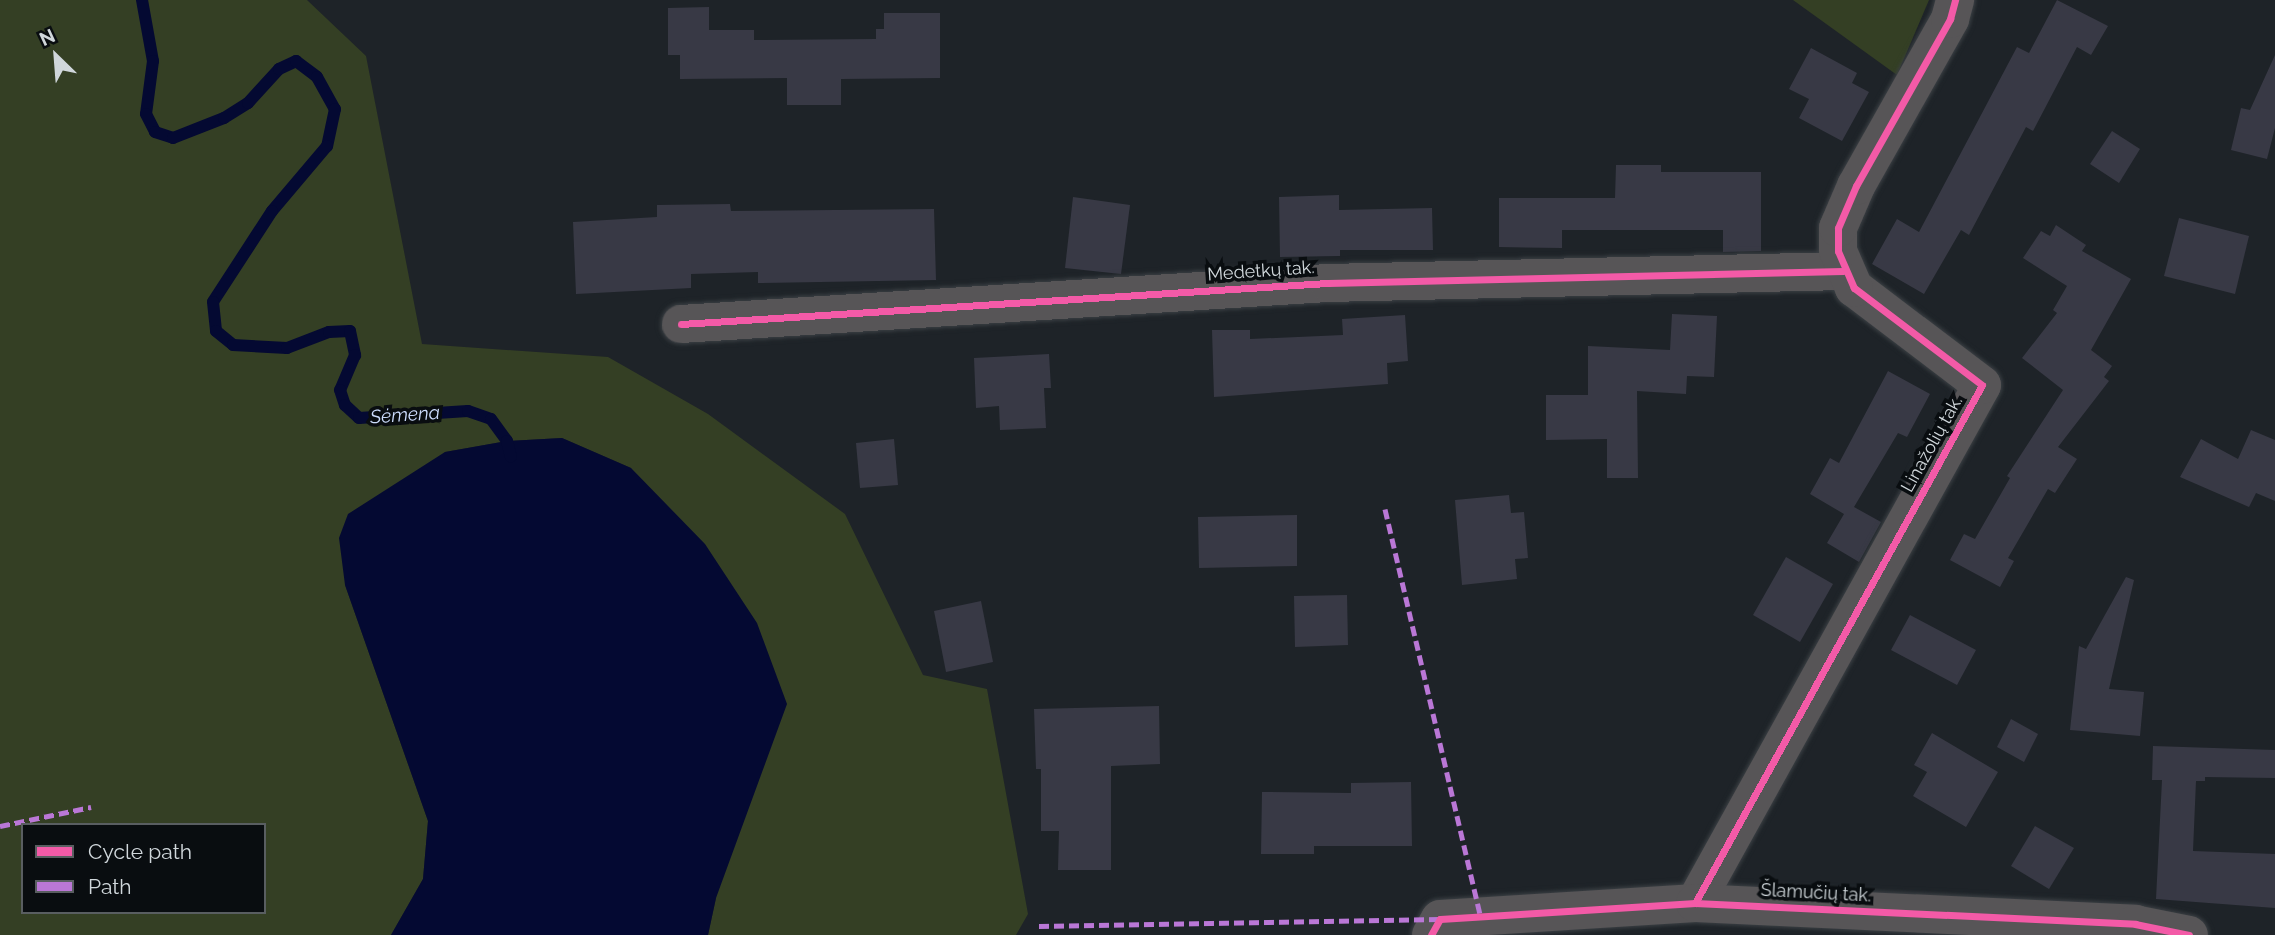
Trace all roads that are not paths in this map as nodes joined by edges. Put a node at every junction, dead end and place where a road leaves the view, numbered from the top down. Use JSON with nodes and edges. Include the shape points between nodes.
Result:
{"nodes":[{"id":1,"x":1955,"y":0,"type":"edge"},
{"id":2,"x":1843,"y":271,"type":"junction"},
{"id":3,"x":681,"y":324,"type":"dead end"},
{"id":4,"x":1695,"y":903,"type":"junction"},
{"id":5,"x":1436,"y":927,"type":"edge"},
{"id":6,"x":2189,"y":935,"type":"edge"}],
"edges":[{"from":1,"to":2,"type":"street","via":[[1950,19],[1856,187],[1838,228]]},
{"from":2,"to":3,"type":"street","name":"Medetkų tak.","via":[[1328,283]]},
{"from":2,"to":4,"type":"street","name":"Linažolių tak.","via":[[1854,288],[1982,386]]},
{"from":4,"to":5,"type":"street","name":"Šlamučių tak."},
{"from":4,"to":6,"type":"street","name":"Šlamučių tak.","via":[[2135,924]]}]}
